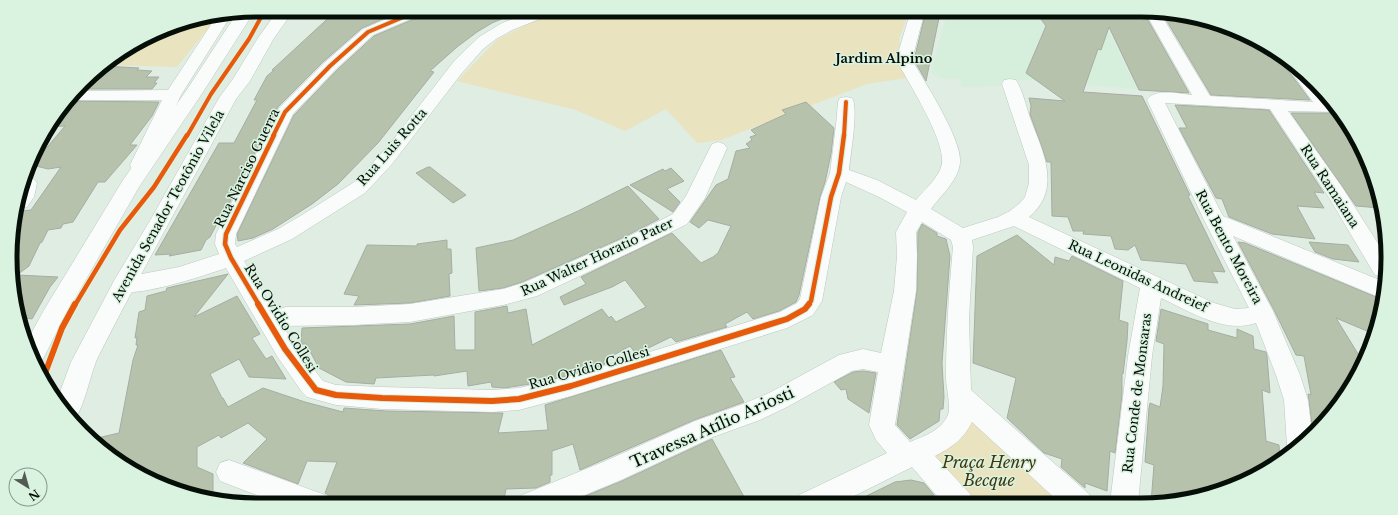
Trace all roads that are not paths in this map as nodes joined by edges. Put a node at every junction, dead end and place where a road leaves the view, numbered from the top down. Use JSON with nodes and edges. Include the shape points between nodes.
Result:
{"nodes":[{"id":1,"x":281,"y":17,"type":"edge"},
{"id":2,"x":402,"y":17,"type":"edge"},
{"id":3,"x":530,"y":17,"type":"edge"},
{"id":4,"x":916,"y":17,"type":"edge"},
{"id":5,"x":242,"y":18,"type":"edge"},
{"id":6,"x":1155,"y":18,"type":"edge"},
{"id":7,"x":222,"y":20,"type":"edge"},
{"id":8,"x":193,"y":64,"type":"junction"},
{"id":9,"x":241,"y":81,"type":"junction"},
{"id":10,"x":1010,"y":84,"type":"dead end"},
{"id":11,"x":194,"y":92,"type":"junction"},
{"id":12,"x":80,"y":96,"type":"edge"},
{"id":13,"x":173,"y":96,"type":"junction"},
{"id":14,"x":1203,"y":99,"type":"junction"},
{"id":15,"x":846,"y":102,"type":"dead end"},
{"id":16,"x":1275,"y":104,"type":"junction"},
{"id":17,"x":1328,"y":107,"type":"edge"},
{"id":18,"x":718,"y":148,"type":"dead end"},
{"id":19,"x":839,"y":173,"type":"junction"},
{"id":20,"x":130,"y":185,"type":"junction"},
{"id":21,"x":918,"y":210,"type":"junction"},
{"id":22,"x":1016,"y":219,"type":"junction"},
{"id":23,"x":1214,"y":220,"type":"junction"},
{"id":24,"x":961,"y":236,"type":"junction"},
{"id":25,"x":231,"y":258,"type":"junction"},
{"id":26,"x":1381,"y":265,"type":"edge"},
{"id":27,"x":1152,"y":284,"type":"junction"},
{"id":28,"x":124,"y":285,"type":"junction"},
{"id":29,"x":1379,"y":289,"type":"edge"},
{"id":30,"x":1262,"y":311,"type":"junction"},
{"id":31,"x":269,"y":321,"type":"junction"},
{"id":32,"x":35,"y":350,"type":"edge"},
{"id":33,"x":892,"y":364,"type":"junction"},
{"id":34,"x":961,"y":396,"type":"junction"},
{"id":35,"x":68,"y":405,"type":"edge"},
{"id":36,"x":1299,"y":438,"type":"edge"},
{"id":37,"x":912,"y":455,"type":"junction"},
{"id":38,"x":230,"y":472,"type":"dead end"},
{"id":39,"x":299,"y":498,"type":"edge"},
{"id":40,"x":547,"y":498,"type":"edge"},
{"id":41,"x":822,"y":498,"type":"edge"},
{"id":42,"x":955,"y":498,"type":"edge"},
{"id":43,"x":1073,"y":498,"type":"edge"},
{"id":44,"x":1125,"y":498,"type":"edge"}],
"edges":[{"from":1,"to":9,"type":"main road","name":"Avenida Senador Teotônio Vilela"},
{"from":2,"to":25,"type":"street","name":"Rua Narciso Guerra","via":[[368,32],[285,112],[226,234],[225,244]]},
{"from":3,"to":25,"type":"street","name":"Rua Luis Rotta","via":[[484,41],[453,74],[365,183],[323,212],[267,244]]},
{"from":4,"to":21,"type":"street","via":[[904,60],[933,110],[948,146],[951,162],[946,176]]},
{"from":5,"to":11,"type":"main road"},
{"from":6,"to":14,"type":"street"},
{"from":7,"to":8,"type":"street"},
{"from":8,"to":11,"type":"main road","via":[[191,84]]},
{"from":8,"to":13,"type":"street"},
{"from":9,"to":11,"type":"main road","via":[[215,94]]},
{"from":9,"to":28,"type":"main road","name":"Avenida Senador Teotônio Vilela","via":[[226,100]]},
{"from":10,"to":22,"type":"street","via":[[1038,165],[1039,176],[1036,194],[1028,209]]},
{"from":11,"to":20,"type":"main road"},
{"from":12,"to":13,"type":"street"},
{"from":13,"to":20,"type":"street"},
{"from":14,"to":16,"type":"street","name":"Rua Bento Moreira"},
{"from":14,"to":23,"type":"street","name":"Rua Bento Moreira","via":[[1156,98],[1155,101]]},
{"from":15,"to":19,"type":"street","name":"Rua Ovidio Collesi"},
{"from":16,"to":17,"type":"street","name":"Rua Bento Moreira"},
{"from":16,"to":26,"type":"street","name":"Rua Ramaiana"},
{"from":18,"to":31,"type":"street","name":"Rua Walter Horatio Pater","via":[[695,198],[680,219],[529,290],[417,312],[353,316],[286,316]]},
{"from":19,"to":21,"type":"street","via":[[858,178]]},
{"from":19,"to":31,"type":"street","name":"Rua Ovidio Collesi","via":[[831,197],[811,301],[804,309],[772,325],[548,392],[519,399],[492,401],[382,398],[326,393],[316,390],[311,385]]},
{"from":20,"to":32,"type":"main road"},
{"from":21,"to":24,"type":"street"},
{"from":21,"to":33,"type":"street","via":[[906,232],[905,291]]},
{"from":22,"to":24,"type":"street"},
{"from":22,"to":27,"type":"street","name":"Rua Leonidas Andreief"},
{"from":23,"to":29,"type":"street"},
{"from":23,"to":30,"type":"street","name":"Rua Bento Moreira"},
{"from":24,"to":34,"type":"street","via":[[963,247],[958,319],[958,380]]},
{"from":25,"to":28,"type":"street","name":"Rua Luis Rotta","via":[[187,274]]},
{"from":25,"to":31,"type":"street","name":"Rua Ovidio Collesi"},
{"from":27,"to":30,"type":"street","name":"Rua Leonidas Andreief","via":[[1207,310],[1236,318],[1252,318]]},
{"from":27,"to":44,"type":"street","name":"Rua Conde de Monsaras","via":[[1140,356]]},
{"from":28,"to":35,"type":"main road","name":"Avenida Senador Teotônio Vilela","via":[[83,362]]},
{"from":30,"to":36,"type":"street","name":"Rua Bento Moreira","via":[[1296,400]]},
{"from":33,"to":37,"type":"street","via":[[882,425],[885,432]]},
{"from":33,"to":40,"type":"street","name":"Travessa Atílio Ariosti","via":[[863,359],[847,362],[752,412],[697,431]]},
{"from":34,"to":37,"type":"street","via":[[960,420],[945,438]]},
{"from":34,"to":43,"type":"street"},
{"from":37,"to":41,"type":"street"},
{"from":37,"to":42,"type":"street"},
{"from":38,"to":39,"type":"street"}]}
